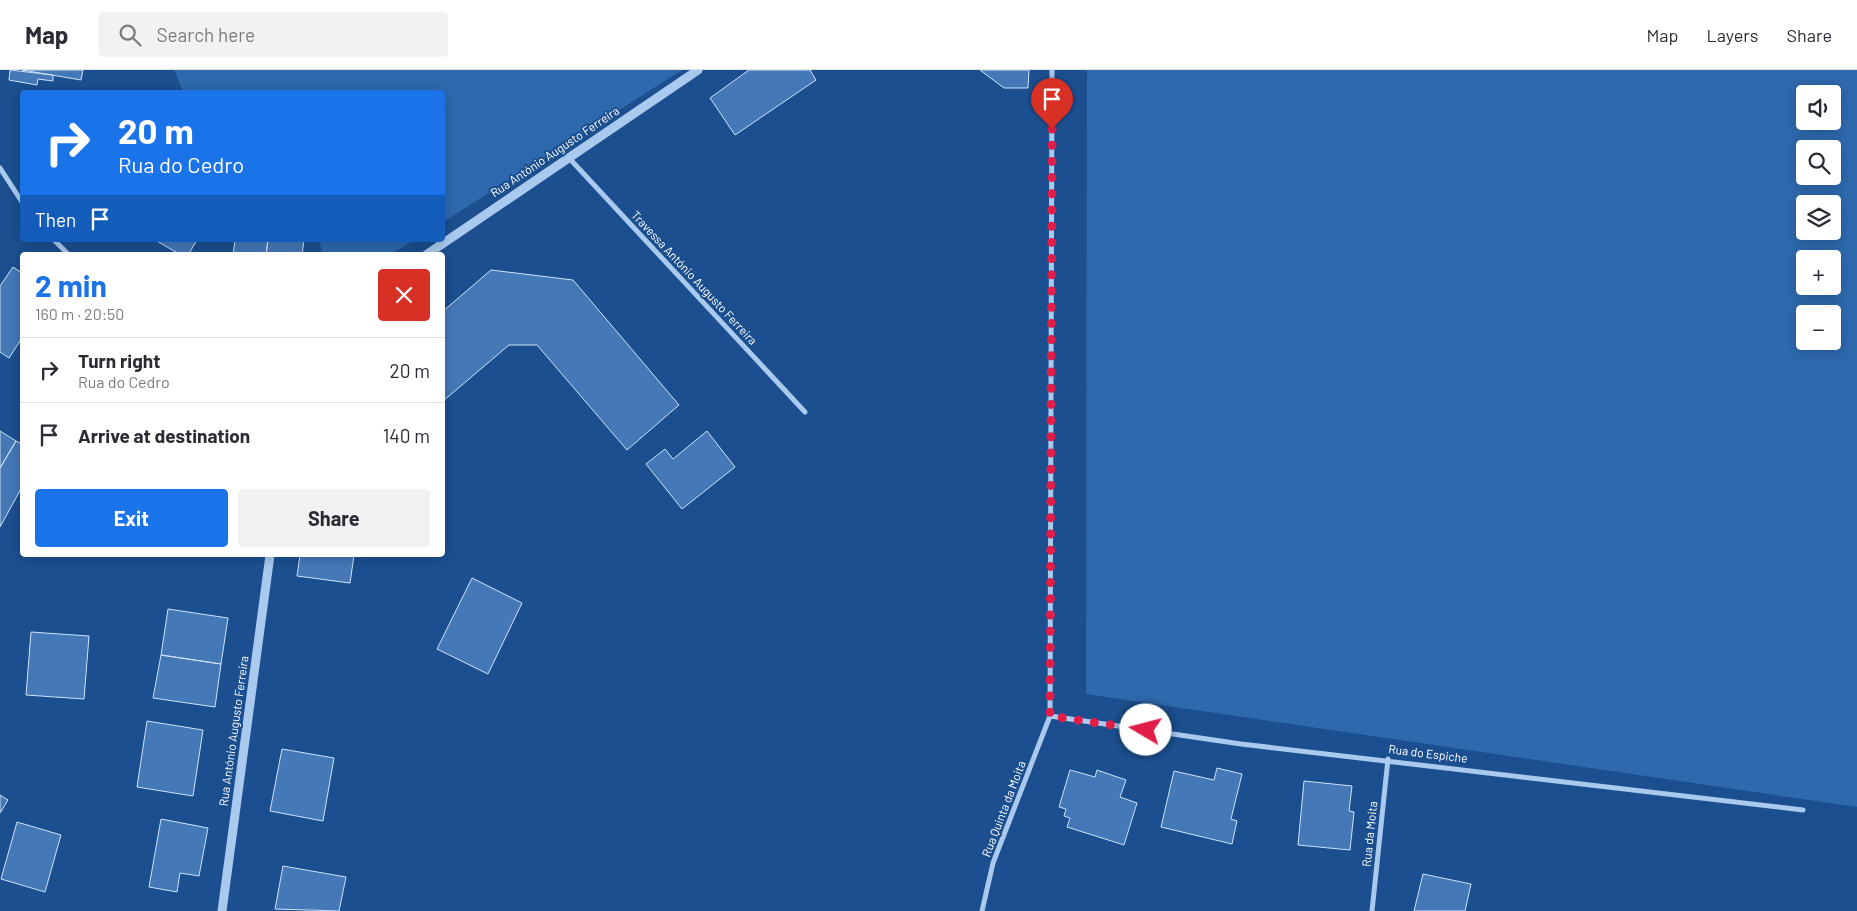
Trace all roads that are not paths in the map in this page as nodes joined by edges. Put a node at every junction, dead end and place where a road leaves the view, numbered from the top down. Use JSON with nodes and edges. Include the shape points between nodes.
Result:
{"nodes":[{"id":1,"x":698,"y":70,"type":"edge"},
{"id":2,"x":1052,"y":70,"type":"edge"},
{"id":3,"x":569,"y":158,"type":"junction"},
{"id":4,"x":0,"y":168,"type":"edge"},
{"id":5,"x":20,"y":199,"type":"edge"},
{"id":6,"x":56,"y":242,"type":"edge"},
{"id":7,"x":66,"y":252,"type":"edge"},
{"id":8,"x":430,"y":252,"type":"edge"},
{"id":9,"x":805,"y":412,"type":"dead end"},
{"id":10,"x":270,"y":557,"type":"edge"},
{"id":11,"x":1050,"y":716,"type":"junction"},
{"id":12,"x":1388,"y":759,"type":"junction"},
{"id":13,"x":1803,"y":810,"type":"dead end"},
{"id":14,"x":222,"y":911,"type":"edge"},
{"id":15,"x":982,"y":911,"type":"edge"},
{"id":16,"x":1372,"y":911,"type":"edge"}],
"edges":[{"from":1,"to":3,"type":"street","name":"Rua António Augusto Ferreira"},
{"from":2,"to":11,"type":"street"},
{"from":3,"to":8,"type":"street","name":"Rua António Augusto Ferreira"},
{"from":3,"to":9,"type":"street","name":"Travessa António Augusto Ferreira"},
{"from":4,"to":5,"type":"street"},
{"from":6,"to":7,"type":"street"},
{"from":10,"to":14,"type":"street","name":"Rua António Augusto Ferreira"},
{"from":11,"to":12,"type":"street","name":"Rua do Espiche","via":[[1241,744]]},
{"from":11,"to":15,"type":"street","name":"Rua Quinta da Moita","via":[[994,863]]},
{"from":12,"to":13,"type":"street","name":"Rua do Espiche"},
{"from":12,"to":16,"type":"street","name":"Rua da Moita"}]}
